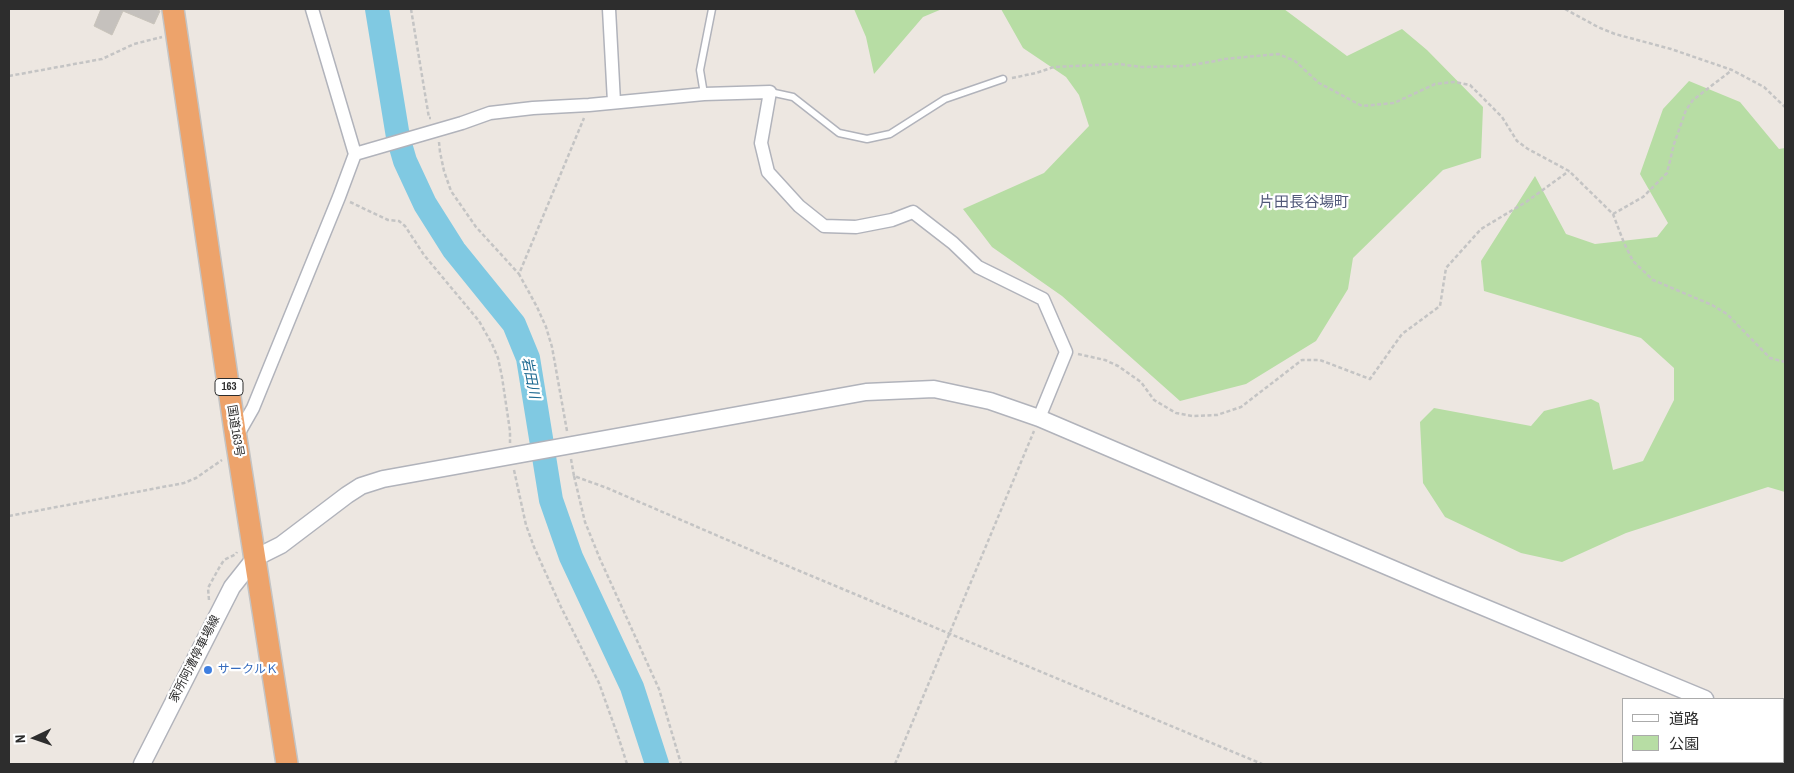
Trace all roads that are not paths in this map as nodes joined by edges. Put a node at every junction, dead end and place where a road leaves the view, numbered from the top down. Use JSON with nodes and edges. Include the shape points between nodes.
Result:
{"nodes":[{"id":1,"x":173,"y":9,"type":"edge"},
{"id":2,"x":312,"y":9,"type":"edge"},
{"id":3,"x":609,"y":9,"type":"edge"},
{"id":4,"x":712,"y":9,"type":"edge"},
{"id":5,"x":1004,"y":79,"type":"road end"},
{"id":6,"x":770,"y":92,"type":"junction"},
{"id":7,"x":704,"y":94,"type":"junction"},
{"id":8,"x":614,"y":102,"type":"junction"},
{"id":9,"x":355,"y":154,"type":"junction"},
{"id":10,"x":1039,"y":418,"type":"junction"},
{"id":11,"x":237,"y":444,"type":"junction"},
{"id":12,"x":247,"y":553,"type":"junction"},
{"id":13,"x":1703,"y":698,"type":"edge"},
{"id":14,"x":142,"y":764,"type":"edge"},
{"id":15,"x":287,"y":764,"type":"edge"}],
"edges":[{"from":1,"to":11,"type":"highway","name":"国道163号","number":"163"},
{"from":2,"to":9,"type":"street"},
{"from":3,"to":8,"type":"street"},
{"from":4,"to":7,"type":"lane","via":[[700,70]]},
{"from":5,"to":6,"type":"lane","via":[[945,99],[890,134],[867,139],[839,133],[794,98]]},
{"from":6,"to":7,"type":"street"},
{"from":6,"to":10,"type":"street","via":[[761,143],[768,172],[799,206],[824,226],[856,227],[913,212],[978,267],[1043,299],[1066,352]]},
{"from":7,"to":8,"type":"street"},
{"from":8,"to":9,"type":"street","via":[[490,113],[435,127]]},
{"from":9,"to":11,"type":"street"},
{"from":10,"to":12,"type":"street","via":[[990,401],[934,390],[866,392],[383,479],[347,494],[281,545]]},
{"from":10,"to":13,"type":"street"},
{"from":11,"to":12,"type":"highway","name":"国道163号","number":"163"},
{"from":12,"to":14,"type":"street","name":"家所阿漕停車場線"},
{"from":12,"to":15,"type":"highway","name":"国道163号","number":"163"}]}
